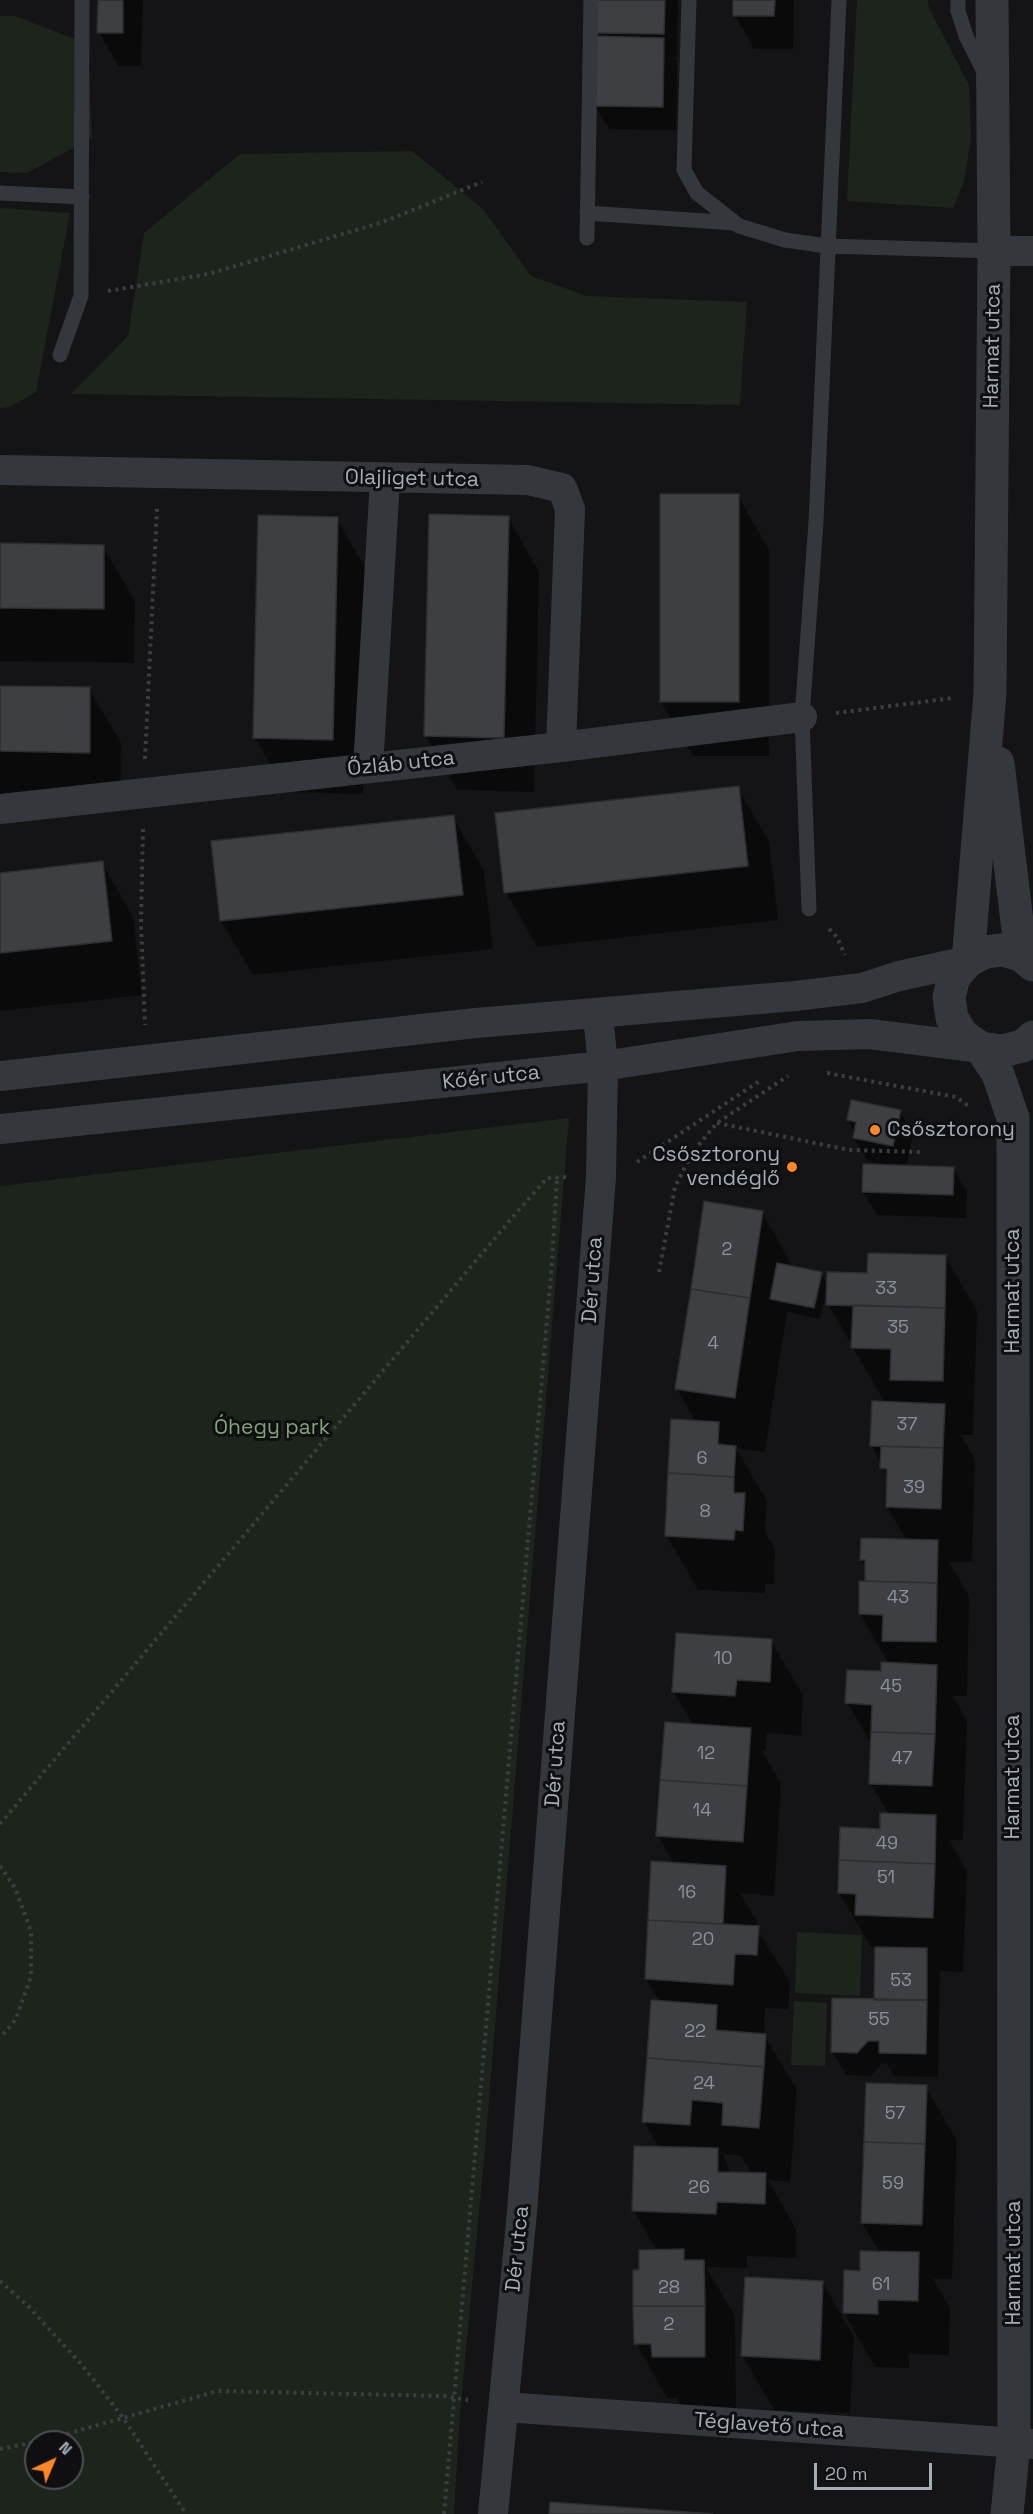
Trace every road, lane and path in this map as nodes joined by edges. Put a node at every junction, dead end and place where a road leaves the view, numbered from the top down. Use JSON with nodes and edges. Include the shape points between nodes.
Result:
{"nodes":[{"id":1,"x":82,"y":0,"type":"edge"},
{"id":2,"x":591,"y":0,"type":"edge"},
{"id":3,"x":689,"y":0,"type":"edge"},
{"id":4,"x":839,"y":0,"type":"edge"},
{"id":5,"x":958,"y":0,"type":"edge"},
{"id":6,"x":992,"y":0,"type":"edge"},
{"id":7,"x":993,"y":89,"type":"junction"},
{"id":8,"x":482,"y":183,"type":"dead end"},
{"id":9,"x":0,"y":193,"type":"edge"},
{"id":10,"x":82,"y":197,"type":"junction"},
{"id":11,"x":587,"y":213,"type":"junction"},
{"id":12,"x":735,"y":223,"type":"junction"},
{"id":13,"x":587,"y":238,"type":"dead end"},
{"id":14,"x":827,"y":246,"type":"junction"},
{"id":15,"x":1033,"y":251,"type":"edge"},
{"id":16,"x":994,"y":252,"type":"junction"},
{"id":17,"x":81,"y":296,"type":"junction"},
{"id":18,"x":60,"y":355,"type":"dead end"},
{"id":19,"x":0,"y":470,"type":"edge"},
{"id":20,"x":386,"y":479,"type":"junction"},
{"id":21,"x":990,"y":693,"type":"junction"},
{"id":22,"x":802,"y":717,"type":"junction"},
{"id":23,"x":561,"y":747,"type":"junction"},
{"id":24,"x":368,"y":768,"type":"junction"},
{"id":25,"x":0,"y":809,"type":"edge"},
{"id":26,"x":809,"y":909,"type":"dead end"},
{"id":27,"x":1027,"y":960,"type":"edge"},
{"id":28,"x":968,"y":961,"type":"junction"},
{"id":29,"x":598,"y":1014,"type":"junction"},
{"id":30,"x":1030,"y":1042,"type":"edge"},
{"id":31,"x":981,"y":1048,"type":"junction"},
{"id":32,"x":603,"y":1066,"type":"junction"},
{"id":33,"x":781,"y":1072,"type":"dead end"},
{"id":34,"x":822,"y":1072,"type":"dead end"},
{"id":35,"x":770,"y":1074,"type":"dead end"},
{"id":36,"x":0,"y":1076,"type":"edge"},
{"id":37,"x":974,"y":1110,"type":"dead end"},
{"id":38,"x":717,"y":1123,"type":"junction"},
{"id":39,"x":0,"y":1129,"type":"edge"},
{"id":40,"x":921,"y":1152,"type":"dead end"},
{"id":41,"x":601,"y":1177,"type":"junction"},
{"id":42,"x":557,"y":1178,"type":"junction"},
{"id":43,"x":659,"y":1272,"type":"dead end"},
{"id":44,"x":2,"y":1817,"type":"edge"},
{"id":45,"x":0,"y":1824,"type":"edge"},
{"id":46,"x":0,"y":1866,"type":"edge"},
{"id":47,"x":0,"y":2037,"type":"edge"},
{"id":48,"x":0,"y":2281,"type":"edge"},
{"id":49,"x":453,"y":2397,"type":"junction"},
{"id":50,"x":504,"y":2407,"type":"junction"},
{"id":51,"x":124,"y":2419,"type":"junction"},
{"id":52,"x":82,"y":2430,"type":"edge"},
{"id":53,"x":24,"y":2444,"type":"edge"},
{"id":54,"x":1023,"y":2444,"type":"edge"},
{"id":55,"x":0,"y":2449,"type":"edge"},
{"id":56,"x":186,"y":2514,"type":"edge"},
{"id":57,"x":444,"y":2514,"type":"edge"},
{"id":58,"x":493,"y":2514,"type":"edge"},
{"id":59,"x":1007,"y":2514,"type":"edge"}],
"edges":[{"from":1,"to":10,"type":"lane"},
{"from":2,"to":11,"type":"lane"},
{"from":3,"to":12,"type":"lane","via":[[684,170],[697,193]]},
{"from":4,"to":14,"type":"lane"},
{"from":5,"to":7,"type":"lane","via":[[966,36]]},
{"from":6,"to":7,"type":"street","name":"Harmat utca"},
{"from":7,"to":16,"type":"street","name":"Harmat utca"},
{"from":8,"to":17,"type":"path","via":[[383,222],[209,274]]},
{"from":9,"to":10,"type":"lane"},
{"from":10,"to":17,"type":"lane"},
{"from":11,"to":12,"type":"lane"},
{"from":11,"to":13,"type":"lane"},
{"from":12,"to":14,"type":"lane","via":[[785,240]]},
{"from":14,"to":16,"type":"lane"},
{"from":14,"to":22,"type":"lane","via":[[816,522]]},
{"from":15,"to":16,"type":"street"},
{"from":16,"to":21,"type":"street","name":"Harmat utca"},
{"from":17,"to":18,"type":"lane"},
{"from":19,"to":20,"type":"street","name":"Olajliget utca"},
{"from":20,"to":23,"type":"street","name":"Olajliget utca","via":[[528,480],[562,488],[570,508]]},
{"from":20,"to":24,"type":"street"},
{"from":21,"to":22,"type":"path"},
{"from":21,"to":27,"type":"street","name":"Harmat utca"},
{"from":21,"to":28,"type":"street","name":"Harmat utca"},
{"from":22,"to":23,"type":"street","name":"Őzláb utca"},
{"from":22,"to":26,"type":"lane"},
{"from":23,"to":24,"type":"street","name":"Őzláb utca"},
{"from":24,"to":25,"type":"street","name":"Őzláb utca"},
{"from":27,"to":28,"type":"street","name":"Harmat utca","via":[[1003,950],[985,952]]},
{"from":28,"to":29,"type":"street","via":[[862,988]]},
{"from":28,"to":31,"type":"street","name":"Harmat utca","via":[[954,977],[949,998],[952,1018],[963,1036]]},
{"from":29,"to":32,"type":"street","name":"Dér utca"},
{"from":29,"to":36,"type":"street","via":[[476,1023]]},
{"from":30,"to":31,"type":"street","via":[[1002,1051]]},
{"from":31,"to":32,"type":"street","name":"Kőér utca","via":[[870,1034],[798,1036]]},
{"from":31,"to":54,"type":"street","name":"Harmat utca","via":[[998,1074],[1013,1118]]},
{"from":32,"to":39,"type":"street","name":"Kőér utca"},
{"from":32,"to":41,"type":"street","name":"Dér utca"},
{"from":33,"to":38,"type":"path","via":[[793,1072]]},
{"from":34,"to":37,"type":"path","via":[[956,1097]]},
{"from":35,"to":41,"type":"path","via":[[638,1161]]},
{"from":38,"to":40,"type":"path","via":[[849,1150]]},
{"from":38,"to":43,"type":"path","via":[[692,1153],[675,1187]]},
{"from":41,"to":42,"type":"path"},
{"from":41,"to":50,"type":"street","name":"Dér utca"},
{"from":42,"to":44,"type":"path","via":[[548,1178],[512,1218]]},
{"from":42,"to":49,"type":"path"},
{"from":44,"to":45,"type":"path"},
{"from":46,"to":47,"type":"path","via":[[15,1888],[31,1931],[31,1976],[16,2019]]},
{"from":48,"to":51,"type":"path","via":[[82,2366]]},
{"from":49,"to":50,"type":"path"},
{"from":49,"to":51,"type":"path","via":[[218,2391]]},
{"from":49,"to":57,"type":"path"},
{"from":50,"to":54,"type":"street","name":"Téglavető utca"},
{"from":50,"to":58,"type":"street","name":"Dér utca"},
{"from":51,"to":52,"type":"path"},
{"from":51,"to":56,"type":"path"},
{"from":53,"to":55,"type":"path"},
{"from":54,"to":59,"type":"street","name":"Harmat utca"}]}
